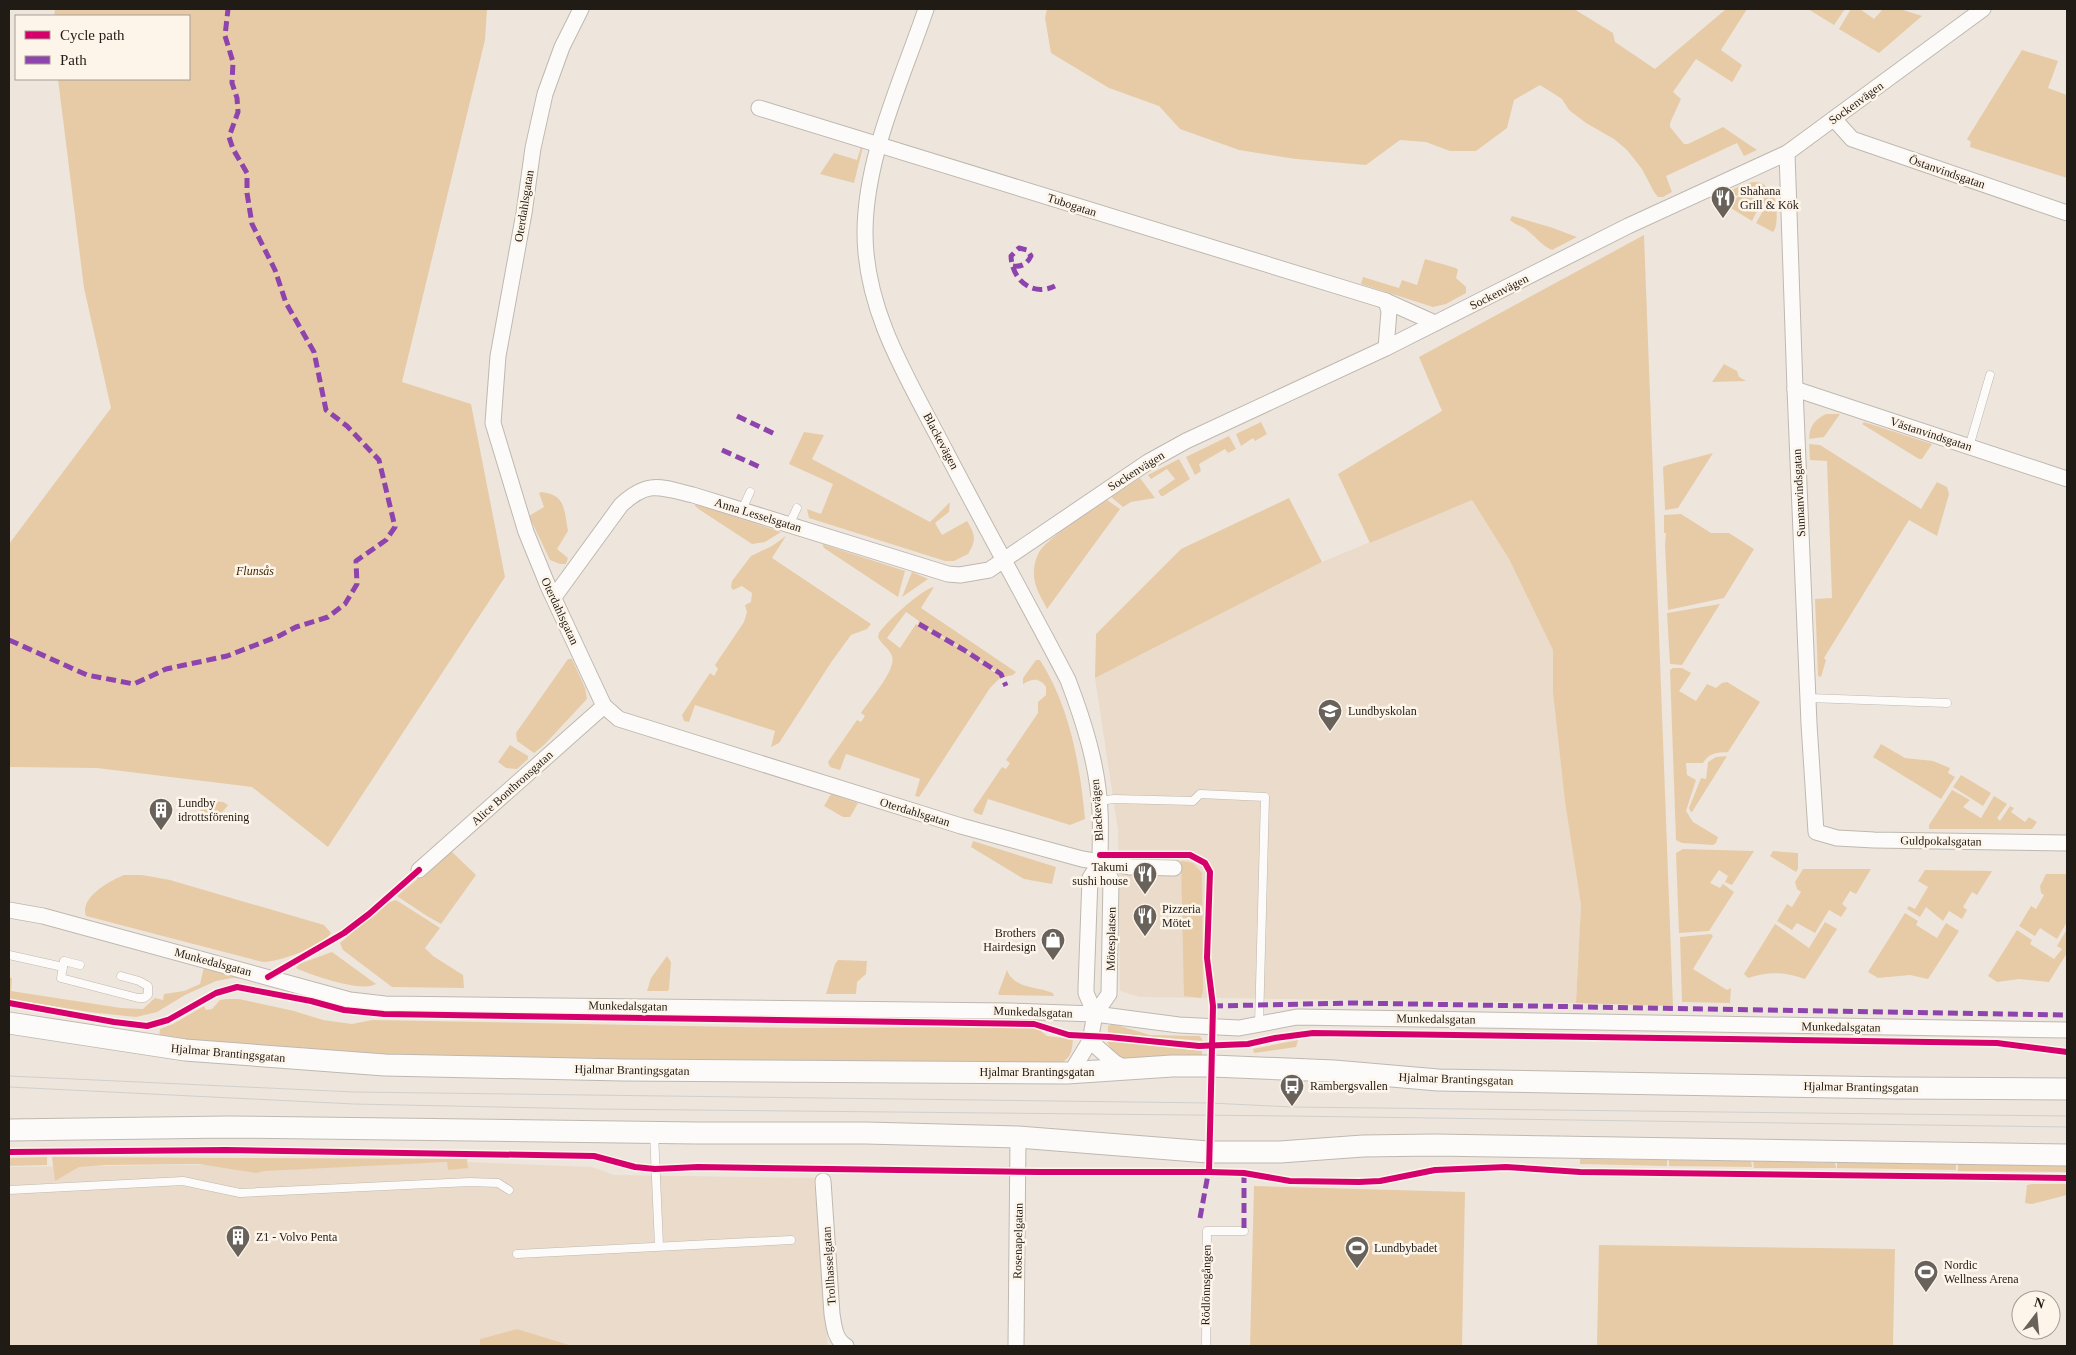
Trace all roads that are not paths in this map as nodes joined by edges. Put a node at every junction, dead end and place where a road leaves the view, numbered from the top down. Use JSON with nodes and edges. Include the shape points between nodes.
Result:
{"nodes":[{"id":1,"x":581,"y":9,"type":"edge"},
{"id":2,"x":926,"y":9,"type":"edge"},
{"id":3,"x":1983,"y":9,"type":"edge"},
{"id":4,"x":759,"y":108,"type":"dead end"},
{"id":5,"x":1834,"y":119,"type":"junction"},
{"id":6,"x":880,"y":144,"type":"junction"},
{"id":7,"x":1787,"y":153,"type":"junction"},
{"id":8,"x":2067,"y":213,"type":"edge"},
{"id":9,"x":1386,"y":301,"type":"junction"},
{"id":10,"x":1435,"y":323,"type":"junction"},
{"id":11,"x":1386,"y":348,"type":"junction"},
{"id":12,"x":1990,"y":375,"type":"dead end"},
{"id":13,"x":1795,"y":389,"type":"junction"},
{"id":14,"x":1969,"y":447,"type":"junction"},
{"id":15,"x":2067,"y":479,"type":"edge"},
{"id":16,"x":750,"y":492,"type":"dead end"},
{"id":17,"x":797,"y":508,"type":"dead end"},
{"id":18,"x":742,"y":510,"type":"junction"},
{"id":19,"x":789,"y":525,"type":"junction"},
{"id":20,"x":1005,"y":559,"type":"junction"},
{"id":21,"x":554,"y":598,"type":"junction"},
{"id":22,"x":1809,"y":698,"type":"junction"},
{"id":23,"x":1947,"y":703,"type":"dead end"},
{"id":24,"x":604,"y":706,"type":"junction"},
{"id":25,"x":1099,"y":801,"type":"junction"},
{"id":26,"x":1816,"y":832,"type":"joint"},
{"id":27,"x":2067,"y":843,"type":"edge"},
{"id":28,"x":1100,"y":862,"type":"junction"},
{"id":29,"x":1174,"y":868,"type":"dead end"},
{"id":30,"x":419,"y":870,"type":"dead end"},
{"id":31,"x":9,"y":910,"type":"edge"},
{"id":32,"x":9,"y":916,"type":"edge"},
{"id":33,"x":9,"y":955,"type":"edge"},
{"id":34,"x":80,"y":965,"type":"dead end"},
{"id":35,"x":63,"y":967,"type":"junction"},
{"id":36,"x":121,"y":976,"type":"dead end"},
{"id":37,"x":1095,"y":1014,"type":"junction"},
{"id":38,"x":9,"y":1022,"type":"edge"},
{"id":39,"x":1259,"y":1024,"type":"junction"},
{"id":40,"x":2067,"y":1030,"type":"edge"},
{"id":41,"x":1090,"y":1041,"type":"junction"},
{"id":42,"x":1128,"y":1070,"type":"junction"},
{"id":43,"x":1067,"y":1073,"type":"junction"},
{"id":44,"x":2067,"y":1089,"type":"edge"},
{"id":45,"x":9,"y":1130,"type":"edge"},
{"id":46,"x":654,"y":1132,"type":"junction"},
{"id":47,"x":1018,"y":1137,"type":"junction"},
{"id":48,"x":2067,"y":1155,"type":"edge"},
{"id":49,"x":823,"y":1181,"type":"dead end"},
{"id":50,"x":9,"y":1190,"type":"edge"},
{"id":51,"x":509,"y":1190,"type":"dead end"},
{"id":52,"x":1244,"y":1231,"type":"dead end"},
{"id":53,"x":791,"y":1240,"type":"dead end"},
{"id":54,"x":659,"y":1246,"type":"junction"},
{"id":55,"x":518,"y":1254,"type":"dead end"},
{"id":56,"x":846,"y":1346,"type":"edge"},
{"id":57,"x":1016,"y":1346,"type":"edge"},
{"id":58,"x":1206,"y":1346,"type":"edge"}],
"edges":[{"from":1,"to":21,"type":"street","name":"Oterdahlsgatan","via":[[562,47],[533,148],[498,356],[493,423],[526,532]]},
{"from":2,"to":6,"type":"street","name":"Blackevägen"},
{"from":3,"to":5,"type":"street","name":"Sockenvägen"},
{"from":4,"to":6,"type":"street","name":"Tubogatan"},
{"from":5,"to":7,"type":"street","name":"Sockenvägen"},
{"from":5,"to":8,"type":"street","name":"Östanvindsgatan","via":[[1852,139]]},
{"from":6,"to":9,"type":"street","name":"Tubogatan"},
{"from":6,"to":20,"type":"street","name":"Blackevägen","via":[[868,195],[865,234],[868,278],[877,312],[904,372]]},
{"from":7,"to":10,"type":"street","name":"Sockenvägen","via":[[1628,226]]},
{"from":7,"to":13,"type":"street","name":"Sunnanvindsgatan"},
{"from":9,"to":10,"type":"street","name":"Tubogatan"},
{"from":9,"to":11,"type":"street","via":[[1390,311]]},
{"from":10,"to":11,"type":"street","name":"Sockenvägen"},
{"from":11,"to":20,"type":"street","name":"Sockenvägen","via":[[1186,441],[1148,462]]},
{"from":12,"to":14,"type":"lane"},
{"from":13,"to":14,"type":"street","name":"Västanvindsgatan"},
{"from":13,"to":22,"type":"street","name":"Sunnanvindsgatan"},
{"from":14,"to":15,"type":"street","name":"Västanvindsgatan"},
{"from":16,"to":18,"type":"lane"},
{"from":17,"to":19,"type":"lane"},
{"from":18,"to":19,"type":"street","name":"Anna Lesselsgatan"},
{"from":18,"to":21,"type":"street","name":"Anna Lesselsgatan","via":[[658,487],[645,488],[621,505]]},
{"from":19,"to":20,"type":"street","name":"Anna Lesselsgatan","via":[[948,574],[989,570]]},
{"from":20,"to":25,"type":"street","name":"Blackevägen","via":[[1068,680],[1084,721]]},
{"from":21,"to":24,"type":"street","name":"Oterdahlsgatan"},
{"from":22,"to":23,"type":"lane"},
{"from":22,"to":26,"type":"street","name":"Sunnanvindsgatan"},
{"from":24,"to":28,"type":"street","name":"Oterdahlsgatan","via":[[619,719],[728,754],[961,826]]},
{"from":24,"to":30,"type":"street","name":"Alice Bonthronsgatan"},
{"from":25,"to":28,"type":"street","name":"Blackevägen"},
{"from":25,"to":39,"type":"lane","via":[[1193,801],[1200,794],[1264,797]]},
{"from":26,"to":27,"type":"street","name":"Guldpokalsgatan","via":[[1837,838],[1874,840]]},
{"from":28,"to":29,"type":"street"},
{"from":28,"to":37,"type":"street","name":"Mötesplatsen","via":[[1090,878],[1086,988]]},
{"from":28,"to":37,"type":"street","name":"Mötesplatsen","via":[[1111,879],[1110,986],[1109,994]]},
{"from":31,"to":32,"type":"lane"},
{"from":31,"to":37,"type":"street","name":"Munkedalsgatan","via":[[43,916],[350,1000],[385,1004],[854,1008]]},
{"from":33,"to":35,"type":"lane"},
{"from":34,"to":35,"type":"lane","via":[[64,962]]},
{"from":35,"to":36,"type":"lane","via":[[60,978],[138,998],[148,995],[148,986]]},
{"from":37,"to":39,"type":"street","name":"Munkedalsgatan","via":[[1179,1025],[1239,1028]]},
{"from":37,"to":41,"type":"street","name":"Mötesplatsen"},
{"from":38,"to":43,"type":"main road","name":"Hjalmar Brantingsgatan","via":[[185,1050],[385,1065]]},
{"from":39,"to":40,"type":"street","name":"Munkedalsgatan","via":[[1297,1017]]},
{"from":41,"to":42,"type":"street"},
{"from":41,"to":43,"type":"street","name":"Mötesplatsen"},
{"from":42,"to":43,"type":"main road","name":"Hjalmar Brantingsgatan"},
{"from":42,"to":44,"type":"main road","name":"Hjalmar Brantingsgatan","via":[[1212,1066],[1334,1071],[1438,1080]]},
{"from":45,"to":46,"type":"main road","via":[[228,1127]]},
{"from":46,"to":47,"type":"main road"},
{"from":46,"to":54,"type":"lane"},
{"from":47,"to":48,"type":"main road","via":[[1208,1152],[1434,1145]]},
{"from":47,"to":57,"type":"street","name":"Rosenapelgatan"},
{"from":49,"to":56,"type":"street","name":"Trollhasselgatan","via":[[832,1314],[835,1333]]},
{"from":50,"to":51,"type":"lane","via":[[183,1181],[240,1193],[470,1182],[498,1183]]},
{"from":52,"to":58,"type":"lane","name":"Rödlönnsgången","via":[[1207,1231]]},
{"from":53,"to":54,"type":"lane"},
{"from":54,"to":55,"type":"lane"}]}
